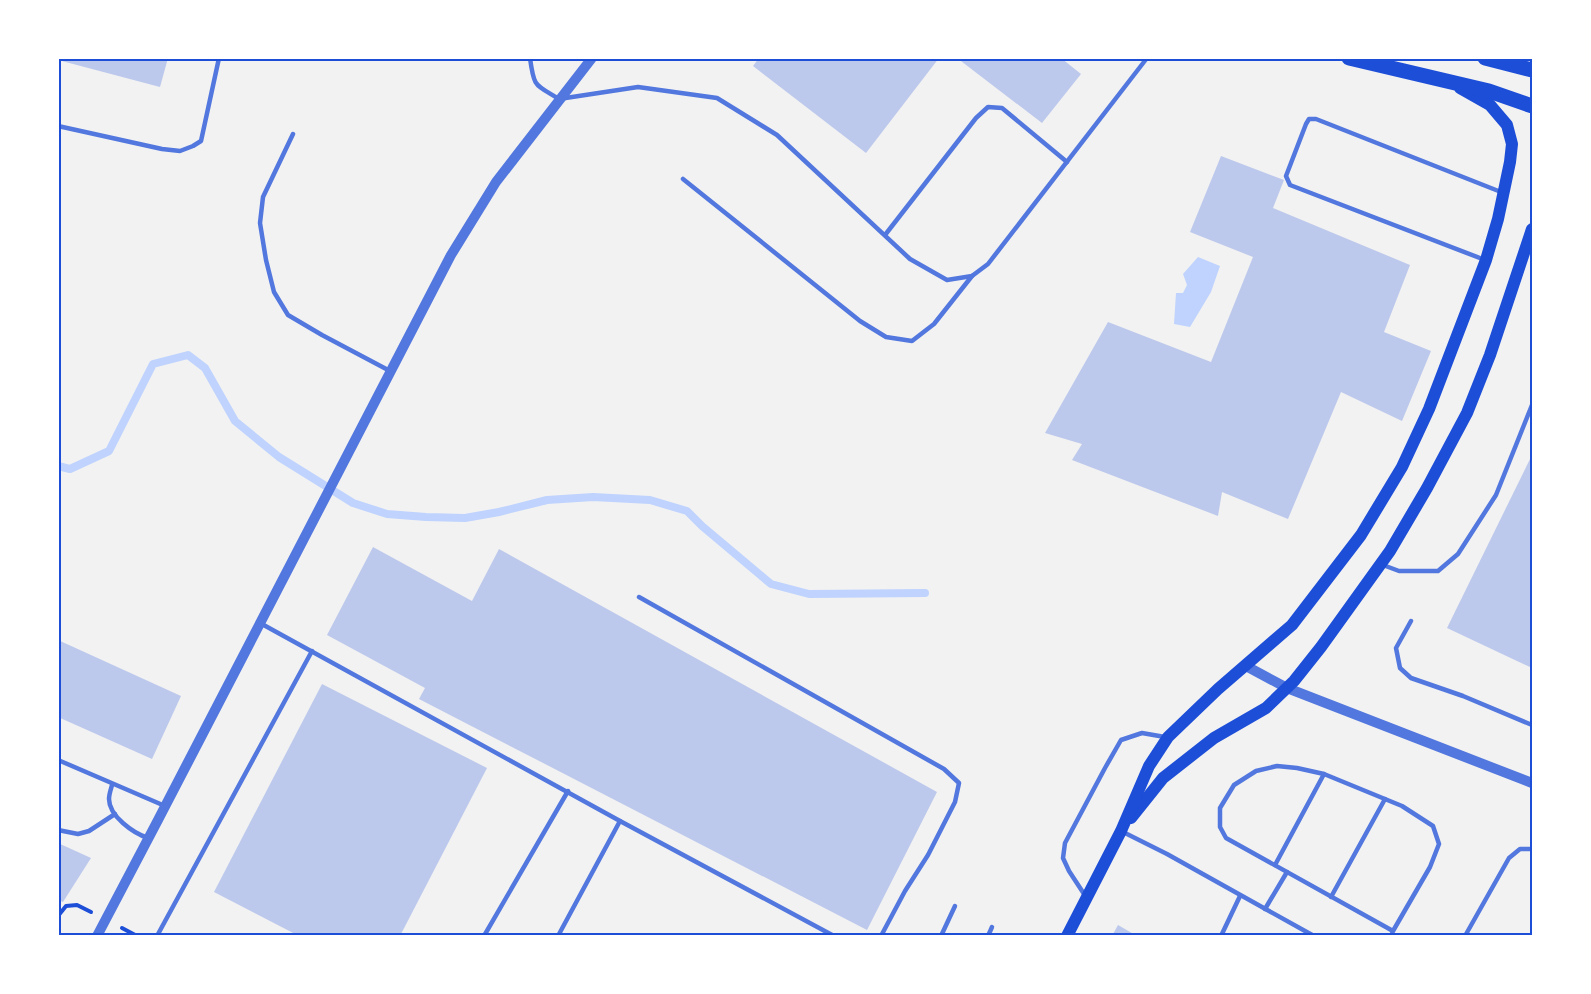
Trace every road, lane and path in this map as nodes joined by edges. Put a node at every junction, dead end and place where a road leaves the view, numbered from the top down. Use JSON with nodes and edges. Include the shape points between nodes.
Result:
{"nodes":[{"id":1,"x":219,"y":58,"type":"edge"},
{"id":2,"x":530,"y":58,"type":"edge"},
{"id":3,"x":592,"y":58,"type":"edge"},
{"id":4,"x":1148,"y":58,"type":"edge"},
{"id":5,"x":1349,"y":58,"type":"edge"},
{"id":6,"x":1485,"y":58,"type":"edge"},
{"id":7,"x":1533,"y":70,"type":"edge"},
{"id":8,"x":1449,"y":81,"type":"junction"},
{"id":9,"x":559,"y":99,"type":"junction"},
{"id":10,"x":1533,"y":106,"type":"edge"},
{"id":11,"x":58,"y":126,"type":"edge"},
{"id":12,"x":293,"y":134,"type":"dead end"},
{"id":13,"x":1067,"y":162,"type":"junction"},
{"id":14,"x":683,"y":179,"type":"dead end"},
{"id":15,"x":1504,"y":192,"type":"junction"},
{"id":16,"x":1533,"y":229,"type":"edge"},
{"id":17,"x":885,"y":236,"type":"junction"},
{"id":18,"x":1486,"y":260,"type":"junction"},
{"id":19,"x":972,"y":276,"type":"junction"},
{"id":20,"x":390,"y":371,"type":"junction"},
{"id":21,"x":1533,"y":405,"type":"edge"},
{"id":22,"x":1380,"y":564,"type":"junction"},
{"id":23,"x":639,"y":597,"type":"dead end"},
{"id":24,"x":1412,"y":621,"type":"dead end"},
{"id":25,"x":260,"y":623,"type":"junction"},
{"id":26,"x":312,"y":651,"type":"junction"},
{"id":27,"x":1246,"y":666,"type":"junction"},
{"id":28,"x":1287,"y":688,"type":"junction"},
{"id":29,"x":1533,"y":725,"type":"edge"},
{"id":30,"x":1168,"y":737,"type":"junction"},
{"id":31,"x":58,"y":760,"type":"edge"},
{"id":32,"x":1324,"y":774,"type":"junction"},
{"id":33,"x":1533,"y":783,"type":"edge"},
{"id":34,"x":112,"y":785,"type":"junction"},
{"id":35,"x":568,"y":791,"type":"junction"},
{"id":36,"x":1385,"y":799,"type":"junction"},
{"id":37,"x":165,"y":807,"type":"junction"},
{"id":38,"x":115,"y":814,"type":"junction"},
{"id":39,"x":620,"y":821,"type":"junction"},
{"id":40,"x":58,"y":830,"type":"edge"},
{"id":41,"x":1120,"y":831,"type":"junction"},
{"id":42,"x":149,"y":838,"type":"junction"},
{"id":43,"x":1533,"y":849,"type":"edge"},
{"id":44,"x":1275,"y":865,"type":"junction"},
{"id":45,"x":1287,"y":872,"type":"junction"},
{"id":46,"x":1240,"y":896,"type":"junction"},
{"id":47,"x":1086,"y":897,"type":"junction"},
{"id":48,"x":1331,"y":897,"type":"junction"},
{"id":49,"x":77,"y":905,"type":"dead end"},
{"id":50,"x":955,"y":906,"type":"dead end"},
{"id":51,"x":1265,"y":909,"type":"junction"},
{"id":52,"x":58,"y":916,"type":"edge"},
{"id":53,"x":992,"y":927,"type":"dead end"},
{"id":54,"x":1392,"y":933,"type":"edge"},
{"id":55,"x":97,"y":936,"type":"edge"},
{"id":56,"x":158,"y":936,"type":"edge"},
{"id":57,"x":484,"y":936,"type":"edge"},
{"id":58,"x":558,"y":936,"type":"edge"},
{"id":59,"x":834,"y":936,"type":"edge"},
{"id":60,"x":881,"y":936,"type":"edge"},
{"id":61,"x":941,"y":936,"type":"edge"},
{"id":62,"x":988,"y":936,"type":"edge"},
{"id":63,"x":1067,"y":936,"type":"edge"},
{"id":64,"x":1221,"y":936,"type":"edge"},
{"id":65,"x":1314,"y":936,"type":"edge"},
{"id":66,"x":1465,"y":936,"type":"edge"}],
"edges":[{"from":1,"to":11,"type":"lane","via":[[201,141],[192,147],[162,148]]},
{"from":2,"to":9,"type":"lane","via":[[536,85]]},
{"from":3,"to":9,"type":"street"},
{"from":4,"to":13,"type":"lane"},
{"from":5,"to":8,"type":"main road"},
{"from":6,"to":7,"type":"main road"},
{"from":8,"to":10,"type":"main road"},
{"from":8,"to":15,"type":"main road","via":[[1490,105],[1508,125],[1512,144]]},
{"from":9,"to":17,"type":"lane","via":[[638,87],[717,98],[777,135]]},
{"from":9,"to":20,"type":"street","via":[[496,182],[451,255]]},
{"from":12,"to":20,"type":"lane","via":[[262,197],[260,223],[274,292],[288,315]]},
{"from":13,"to":17,"type":"lane","via":[[1002,108],[988,107]]},
{"from":13,"to":19,"type":"lane","via":[[988,264]]},
{"from":14,"to":19,"type":"lane","via":[[860,321],[886,337],[912,341],[934,324]]},
{"from":15,"to":18,"type":"main road"},
{"from":15,"to":18,"type":"lane","via":[[1316,119],[1306,124],[1286,176],[1290,185]]},
{"from":16,"to":22,"type":"main road","via":[[1491,355],[1467,413]]},
{"from":17,"to":19,"type":"lane","via":[[910,259],[947,280]]},
{"from":18,"to":27,"type":"main road","via":[[1429,409],[1402,467],[1361,535],[1292,625]]},
{"from":20,"to":25,"type":"street"},
{"from":21,"to":22,"type":"lane","via":[[1496,495],[1458,554],[1438,570],[1399,571]]},
{"from":22,"to":28,"type":"main road"},
{"from":23,"to":60,"type":"lane","via":[[944,769],[959,783],[955,802],[928,855]]},
{"from":24,"to":29,"type":"lane","via":[[1396,648],[1400,668],[1411,678]]},
{"from":25,"to":26,"type":"lane"},
{"from":25,"to":37,"type":"street"},
{"from":26,"to":35,"type":"lane"},
{"from":26,"to":56,"type":"lane"},
{"from":27,"to":28,"type":"street"},
{"from":27,"to":30,"type":"main road"},
{"from":28,"to":33,"type":"street"},
{"from":28,"to":41,"type":"main road","via":[[1266,708],[1214,738],[1162,778]]},
{"from":30,"to":41,"type":"main road","via":[[1149,766]]},
{"from":30,"to":47,"type":"lane","via":[[1142,733],[1122,740],[1065,843],[1063,858]]},
{"from":31,"to":34,"type":"lane"},
{"from":32,"to":36,"type":"lane"},
{"from":32,"to":44,"type":"lane"},
{"from":32,"to":44,"type":"lane","via":[[1277,766],[1256,771],[1234,785],[1220,808],[1220,827],[1226,838]]},
{"from":34,"to":37,"type":"lane"},
{"from":34,"to":38,"type":"lane","via":[[109,801]]},
{"from":35,"to":39,"type":"lane"},
{"from":35,"to":57,"type":"lane"},
{"from":36,"to":48,"type":"lane"},
{"from":36,"to":54,"type":"lane","via":[[1433,826],[1439,844]]},
{"from":37,"to":42,"type":"street"},
{"from":38,"to":40,"type":"lane","via":[[89,831],[78,834]]},
{"from":38,"to":42,"type":"lane","via":[[131,830]]},
{"from":39,"to":58,"type":"lane"},
{"from":39,"to":59,"type":"lane"},
{"from":41,"to":46,"type":"lane"},
{"from":41,"to":47,"type":"main road"},
{"from":42,"to":55,"type":"street"},
{"from":43,"to":66,"type":"lane","via":[[1520,849],[1509,858]]},
{"from":44,"to":45,"type":"lane"},
{"from":45,"to":48,"type":"lane"},
{"from":45,"to":51,"type":"lane"},
{"from":46,"to":51,"type":"lane"},
{"from":46,"to":64,"type":"lane"},
{"from":47,"to":63,"type":"main road"},
{"from":48,"to":54,"type":"lane"},
{"from":49,"to":52,"type":"path","via":[[66,906]]},
{"from":50,"to":61,"type":"lane"},
{"from":51,"to":65,"type":"lane"},
{"from":53,"to":62,"type":"lane"}]}
